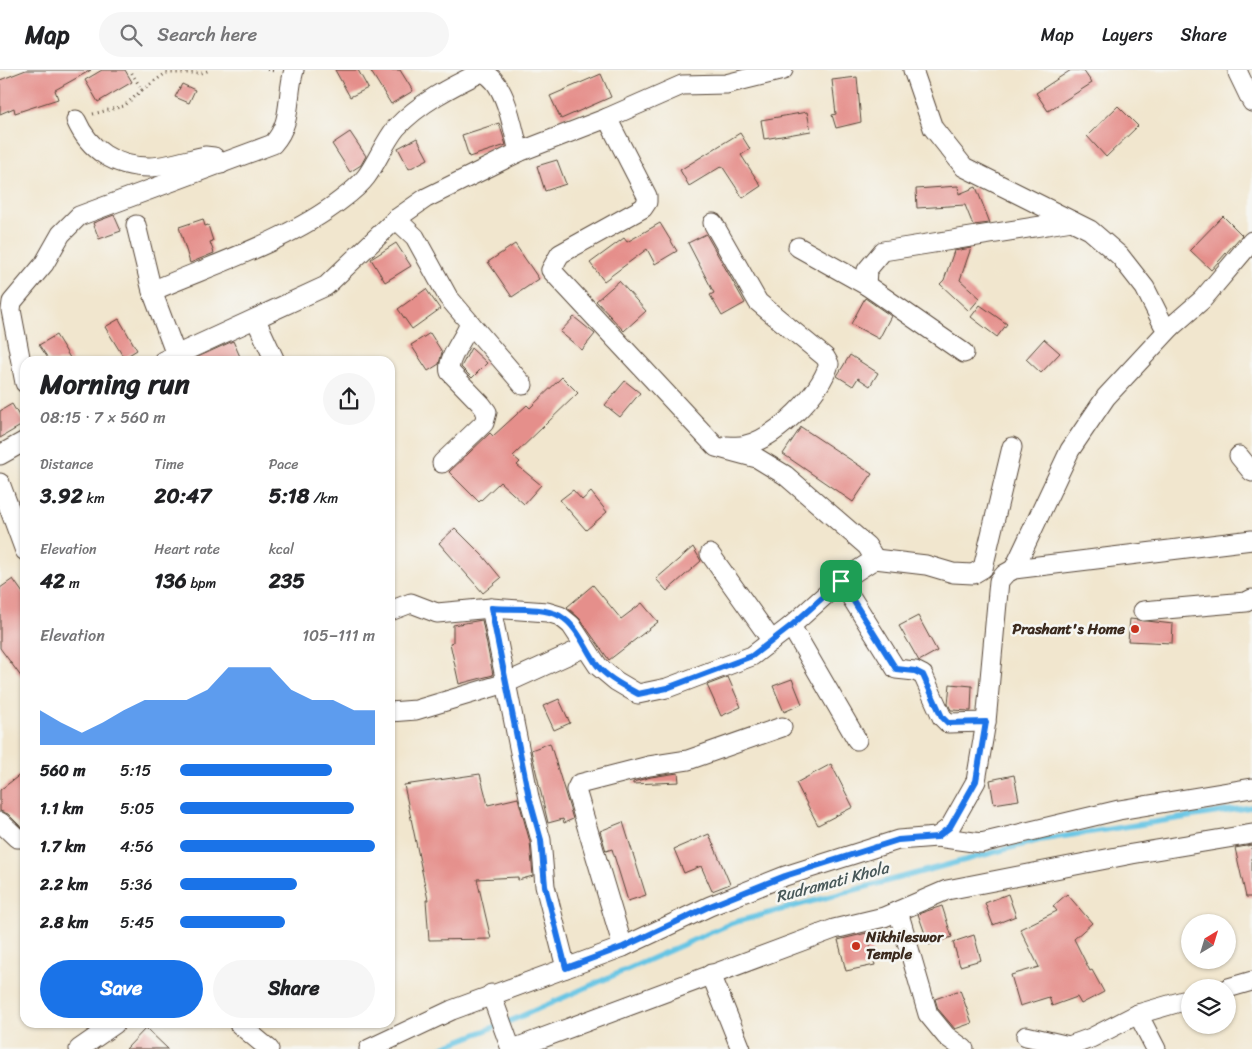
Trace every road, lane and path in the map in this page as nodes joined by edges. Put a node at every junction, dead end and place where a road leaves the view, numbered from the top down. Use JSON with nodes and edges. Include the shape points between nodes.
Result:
{"nodes":[{"id":1,"x":130,"y":70,"type":"edge"},
{"id":2,"x":210,"y":70,"type":"edge"},
{"id":3,"x":294,"y":70,"type":"edge"},
{"id":4,"x":783,"y":70,"type":"edge"},
{"id":5,"x":913,"y":70,"type":"edge"},
{"id":6,"x":1238,"y":70,"type":"edge"},
{"id":7,"x":680,"y":78,"type":"edge"},
{"id":8,"x":142,"y":90,"type":"junction"},
{"id":9,"x":1252,"y":102,"type":"edge"},
{"id":10,"x":608,"y":118,"type":"junction"},
{"id":11,"x":76,"y":120,"type":"joint"},
{"id":12,"x":519,"y":152,"type":"junction"},
{"id":13,"x":220,"y":164,"type":"junction"},
{"id":14,"x":396,"y":219,"type":"junction"},
{"id":15,"x":1072,"y":221,"type":"junction"},
{"id":16,"x":713,"y":224,"type":"dead end"},
{"id":17,"x":136,"y":225,"type":"dead end"},
{"id":18,"x":1252,"y":241,"type":"edge"},
{"id":19,"x":798,"y":247,"type":"dead end"},
{"id":20,"x":866,"y":285,"type":"junction"},
{"id":21,"x":152,"y":291,"type":"junction"},
{"id":22,"x":256,"y":320,"type":"junction"},
{"id":23,"x":470,"y":324,"type":"junction"},
{"id":24,"x":1171,"y":327,"type":"junction"},
{"id":25,"x":964,"y":353,"type":"dead end"},
{"id":26,"x":21,"y":356,"type":"edge"},
{"id":27,"x":169,"y":356,"type":"edge"},
{"id":28,"x":175,"y":356,"type":"edge"},
{"id":29,"x":273,"y":356,"type":"edge"},
{"id":30,"x":523,"y":385,"type":"dead end"},
{"id":31,"x":20,"y":444,"type":"edge"},
{"id":32,"x":716,"y":447,"type":"junction"},
{"id":33,"x":1012,"y":447,"type":"dead end"},
{"id":34,"x":0,"y":456,"type":"edge"},
{"id":35,"x":1239,"y":456,"type":"dead end"},
{"id":36,"x":442,"y":463,"type":"dead end"},
{"id":37,"x":1252,"y":472,"type":"edge"},
{"id":38,"x":0,"y":483,"type":"edge"},
{"id":39,"x":20,"y":537,"type":"edge"},
{"id":40,"x":1252,"y":540,"type":"edge"},
{"id":41,"x":710,"y":554,"type":"dead end"},
{"id":42,"x":875,"y":559,"type":"junction"},
{"id":43,"x":1014,"y":569,"type":"junction"},
{"id":44,"x":841,"y":581,"type":"junction"},
{"id":45,"x":1252,"y":599,"type":"edge"},
{"id":46,"x":491,"y":608,"type":"junction"},
{"id":47,"x":395,"y":609,"type":"edge"},
{"id":48,"x":1142,"y":611,"type":"dead end"},
{"id":49,"x":791,"y":626,"type":"junction"},
{"id":50,"x":772,"y":641,"type":"junction"},
{"id":51,"x":585,"y":647,"type":"junction"},
{"id":52,"x":506,"y":683,"type":"junction"},
{"id":53,"x":395,"y":712,"type":"edge"},
{"id":54,"x":986,"y":722,"type":"junction"},
{"id":55,"x":782,"y":727,"type":"dead end"},
{"id":56,"x":857,"y":740,"type":"dead end"},
{"id":57,"x":1252,"y":788,"type":"edge"},
{"id":58,"x":0,"y":822,"type":"edge"},
{"id":59,"x":1252,"y":834,"type":"edge"},
{"id":60,"x":937,"y":837,"type":"junction"},
{"id":61,"x":20,"y":838,"type":"edge"},
{"id":62,"x":898,"y":910,"type":"junction"},
{"id":63,"x":623,"y":947,"type":"junction"},
{"id":64,"x":566,"y":968,"type":"junction"},
{"id":65,"x":711,"y":974,"type":"junction"},
{"id":66,"x":1252,"y":981,"type":"edge"},
{"id":67,"x":1236,"y":986,"type":"edge"},
{"id":68,"x":493,"y":1001,"type":"junction"},
{"id":69,"x":1181,"y":1002,"type":"edge"},
{"id":70,"x":1138,"y":1014,"type":"junction"},
{"id":71,"x":109,"y":1028,"type":"edge"},
{"id":72,"x":244,"y":1028,"type":"edge"},
{"id":73,"x":1026,"y":1036,"type":"dead end"},
{"id":74,"x":510,"y":1045,"type":"edge"},
{"id":75,"x":79,"y":1049,"type":"edge"},
{"id":76,"x":269,"y":1049,"type":"edge"},
{"id":77,"x":369,"y":1049,"type":"edge"},
{"id":78,"x":741,"y":1049,"type":"edge"},
{"id":79,"x":964,"y":1049,"type":"edge"},
{"id":80,"x":1156,"y":1049,"type":"edge"}],
"edges":[{"from":1,"to":8,"type":"path"},
{"from":2,"to":8,"type":"path","via":[[166,73]]},
{"from":3,"to":13,"type":"street","via":[[288,120],[282,135],[261,151]]},
{"from":4,"to":7,"type":"street","via":[[726,84]]},
{"from":5,"to":15,"type":"street","via":[[933,128],[964,167]]},
{"from":6,"to":9,"type":"street"},
{"from":7,"to":10,"type":"street"},
{"from":8,"to":11,"type":"path","via":[[124,106]]},
{"from":10,"to":12,"type":"street"},
{"from":10,"to":32,"type":"street","via":[[647,196],[647,202],[643,208],[560,254],[551,270]]},
{"from":11,"to":13,"type":"street","via":[[88,141],[111,159],[149,167],[205,156],[214,157]]},
{"from":12,"to":14,"type":"street","via":[[426,198]]},
{"from":12,"to":21,"type":"street","via":[[502,91],[491,75],[482,72],[414,111],[396,129],[366,177],[341,200],[314,218],[258,246]]},
{"from":13,"to":26,"type":"street","via":[[79,216],[69,225],[44,264],[12,302]]},
{"from":14,"to":22,"type":"street","via":[[326,286]]},
{"from":14,"to":23,"type":"street","via":[[415,237],[448,297]]},
{"from":15,"to":20,"type":"street","via":[[882,251],[868,270]]},
{"from":15,"to":24,"type":"street","via":[[1090,230],[1120,256],[1145,288],[1163,324]]},
{"from":16,"to":32,"type":"street","via":[[758,302],[830,364],[802,405],[776,431],[746,445]]},
{"from":17,"to":21,"type":"street"},
{"from":18,"to":24,"type":"street","via":[[1202,300]]},
{"from":19,"to":20,"type":"street"},
{"from":20,"to":25,"type":"street"},
{"from":21,"to":27,"type":"street"},
{"from":22,"to":28,"type":"street"},
{"from":22,"to":29,"type":"street"},
{"from":23,"to":30,"type":"street"},
{"from":23,"to":36,"type":"street","via":[[449,367],[487,412],[484,423]]},
{"from":24,"to":43,"type":"street","via":[[1106,397],[1070,450]]},
{"from":31,"to":34,"type":"street"},
{"from":32,"to":42,"type":"street","via":[[757,458],[785,475],[867,546]]},
{"from":33,"to":42,"type":"street","via":[[983,568],[973,574],[953,573],[926,565]]},
{"from":35,"to":37,"type":"street"},
{"from":38,"to":39,"type":"street"},
{"from":40,"to":43,"type":"street"},
{"from":41,"to":50,"type":"street"},
{"from":42,"to":44,"type":"street"},
{"from":43,"to":54,"type":"street","via":[[999,582]]},
{"from":44,"to":49,"type":"street"},
{"from":44,"to":54,"type":"street","via":[[896,669],[923,675],[942,717],[948,723]]},
{"from":45,"to":48,"type":"street"},
{"from":46,"to":47,"type":"street","via":[[437,613],[411,603]]},
{"from":46,"to":51,"type":"street","via":[[560,616],[571,625]]},
{"from":46,"to":52,"type":"street"},
{"from":49,"to":50,"type":"street"},
{"from":49,"to":56,"type":"street"},
{"from":50,"to":51,"type":"street","via":[[752,656],[667,688],[638,694],[598,666]]},
{"from":51,"to":52,"type":"street"},
{"from":52,"to":53,"type":"street","via":[[416,710]]},
{"from":52,"to":64,"type":"street","via":[[541,840],[545,886]]},
{"from":54,"to":60,"type":"street","via":[[976,781],[950,827]]},
{"from":55,"to":63,"type":"street","via":[[688,760],[648,766],[579,784],[576,790]]},
{"from":57,"to":60,"type":"street","via":[[1119,810],[981,842]]},
{"from":58,"to":61,"type":"street"},
{"from":59,"to":62,"type":"street","via":[[947,890]]},
{"from":60,"to":63,"type":"street","via":[[898,840],[785,876],[710,906]]},
{"from":62,"to":65,"type":"street","via":[[884,917],[834,929]]},
{"from":62,"to":79,"type":"street","via":[[928,1014],[946,1036]]},
{"from":63,"to":64,"type":"street"},
{"from":64,"to":68,"type":"street"},
{"from":65,"to":74,"type":"street"},
{"from":65,"to":78,"type":"street"},
{"from":66,"to":67,"type":"street"},
{"from":68,"to":74,"type":"street"},
{"from":68,"to":77,"type":"street","via":[[452,1010]]},
{"from":69,"to":70,"type":"street"},
{"from":70,"to":73,"type":"street","via":[[1068,1046]]},
{"from":70,"to":80,"type":"street"},
{"from":71,"to":75,"type":"street"},
{"from":72,"to":76,"type":"street"}]}
